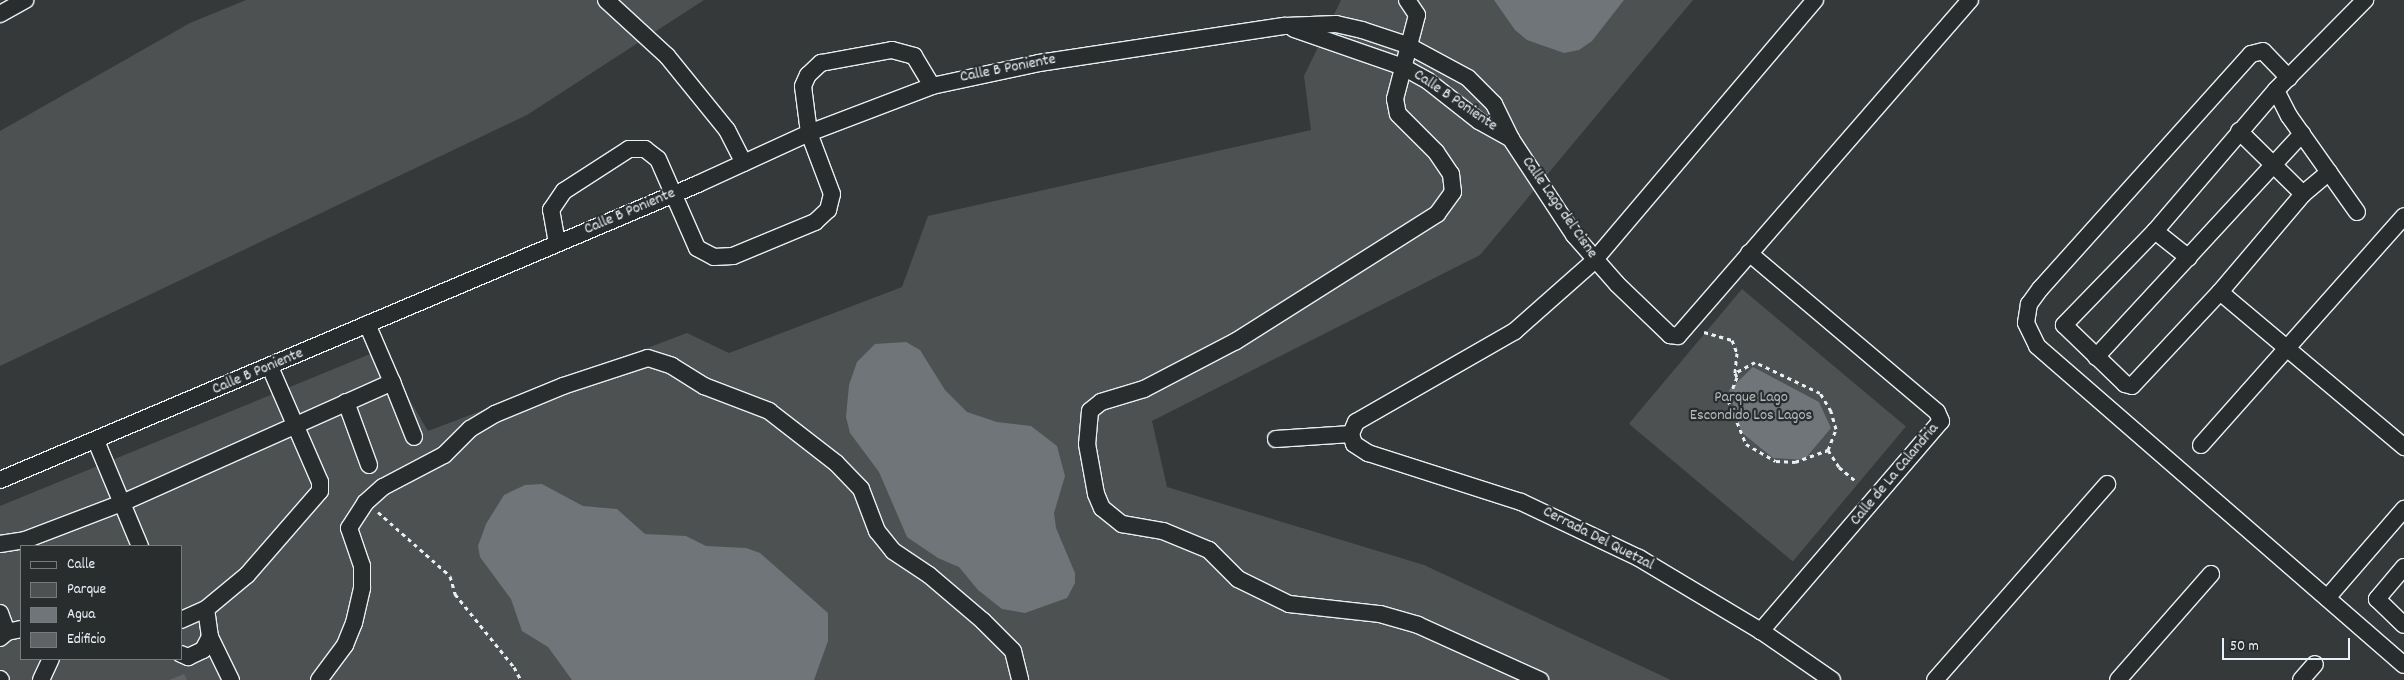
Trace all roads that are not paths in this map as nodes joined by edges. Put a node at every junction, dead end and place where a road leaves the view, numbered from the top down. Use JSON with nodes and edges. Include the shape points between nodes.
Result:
{"nodes":[{"id":1,"x":25,"y":0,"type":"edge"},
{"id":2,"x":606,"y":0,"type":"edge"},
{"id":3,"x":1407,"y":0,"type":"edge"},
{"id":4,"x":1815,"y":0,"type":"edge"},
{"id":5,"x":2365,"y":0,"type":"edge"},
{"id":6,"x":1969,"y":1,"type":"edge"},
{"id":7,"x":0,"y":14,"type":"edge"},
{"id":8,"x":1285,"y":26,"type":"junction"},
{"id":9,"x":1407,"y":45,"type":"junction"},
{"id":10,"x":1403,"y":67,"type":"junction"},
{"id":11,"x":2289,"y":78,"type":"junction"},
{"id":12,"x":932,"y":86,"type":"junction"},
{"id":13,"x":2276,"y":90,"type":"junction"},
{"id":14,"x":2239,"y":131,"type":"junction"},
{"id":15,"x":809,"y":133,"type":"junction"},
{"id":16,"x":2302,"y":134,"type":"junction"},
{"id":17,"x":1511,"y":139,"type":"junction"},
{"id":18,"x":744,"y":163,"type":"junction"},
{"id":19,"x":2272,"y":164,"type":"junction"},
{"id":20,"x":2328,"y":172,"type":"junction"},
{"id":21,"x":673,"y":194,"type":"junction"},
{"id":22,"x":2303,"y":194,"type":"junction"},
{"id":23,"x":2357,"y":212,"type":"dead end"},
{"id":24,"x":2404,"y":216,"type":"edge"},
{"id":25,"x":2155,"y":231,"type":"junction"},
{"id":26,"x":558,"y":243,"type":"junction"},
{"id":27,"x":1749,"y":253,"type":"junction"},
{"id":28,"x":2189,"y":258,"type":"junction"},
{"id":29,"x":1594,"y":261,"type":"junction"},
{"id":30,"x":2220,"y":292,"type":"junction"},
{"id":31,"x":367,"y":324,"type":"junction"},
{"id":32,"x":2287,"y":348,"type":"junction"},
{"id":33,"x":2096,"y":357,"type":"junction"},
{"id":34,"x":270,"y":367,"type":"junction"},
{"id":35,"x":392,"y":382,"type":"junction"},
{"id":36,"x":346,"y":402,"type":"junction"},
{"id":37,"x":295,"y":424,"type":"junction"},
{"id":38,"x":1351,"y":434,"type":"junction"},
{"id":39,"x":414,"y":437,"type":"dead end"},
{"id":40,"x":1276,"y":439,"type":"dead end"},
{"id":41,"x":96,"y":441,"type":"junction"},
{"id":42,"x":2202,"y":445,"type":"dead end"},
{"id":43,"x":2404,"y":447,"type":"edge"},
{"id":44,"x":369,"y":465,"type":"dead end"},
{"id":45,"x":0,"y":480,"type":"edge"},
{"id":46,"x":2107,"y":484,"type":"dead end"},
{"id":47,"x":122,"y":503,"type":"junction"},
{"id":48,"x":2404,"y":509,"type":"edge"},
{"id":49,"x":0,"y":544,"type":"edge"},
{"id":50,"x":140,"y":545,"type":"edge"},
{"id":51,"x":2404,"y":567,"type":"edge"},
{"id":52,"x":2211,"y":574,"type":"dead end"},
{"id":53,"x":2327,"y":598,"type":"junction"},
{"id":54,"x":206,"y":609,"type":"junction"},
{"id":55,"x":0,"y":613,"type":"edge"},
{"id":56,"x":182,"y":620,"type":"edge"},
{"id":57,"x":2404,"y":625,"type":"edge"},
{"id":58,"x":1762,"y":631,"type":"junction"},
{"id":59,"x":10,"y":633,"type":"edge"},
{"id":60,"x":210,"y":637,"type":"junction"},
{"id":61,"x":182,"y":654,"type":"edge"},
{"id":62,"x":51,"y":660,"type":"edge"},
{"id":63,"x":2315,"y":664,"type":"dead end"},
{"id":64,"x":2404,"y":665,"type":"edge"},
{"id":65,"x":41,"y":680,"type":"edge"},
{"id":66,"x":231,"y":680,"type":"edge"},
{"id":67,"x":319,"y":680,"type":"edge"},
{"id":68,"x":1020,"y":680,"type":"edge"},
{"id":69,"x":1540,"y":680,"type":"edge"},
{"id":70,"x":1832,"y":680,"type":"edge"},
{"id":71,"x":1935,"y":680,"type":"edge"},
{"id":72,"x":2118,"y":680,"type":"edge"},
{"id":73,"x":2301,"y":680,"type":"edge"}],
"edges":[{"from":1,"to":7,"type":"street"},
{"from":2,"to":18,"type":"street","via":[[672,62],[726,130]]},
{"from":3,"to":9,"type":"street","via":[[1417,15]]},
{"from":4,"to":29,"type":"street"},
{"from":5,"to":11,"type":"street"},
{"from":6,"to":27,"type":"street"},
{"from":8,"to":9,"type":"street","name":"Calle B Poniente","via":[[1336,24]]},
{"from":8,"to":10,"type":"street","name":"Calle B Poniente"},
{"from":8,"to":12,"type":"street","name":"Calle B Poniente","via":[[1038,63]]},
{"from":9,"to":10,"type":"street"},
{"from":9,"to":17,"type":"street","name":"Calle B Poniente","via":[[1468,78],[1494,104]]},
{"from":10,"to":17,"type":"street","name":"Calle B Poniente","via":[[1428,81],[1479,121]]},
{"from":10,"to":69,"type":"street","via":[[1395,99],[1398,114],[1436,152],[1451,174],[1453,192],[1437,214],[1236,341],[1144,389],[1101,402],[1090,410],[1086,444],[1096,494],[1102,508],[1122,524],[1163,531],[1209,550],[1238,579],[1289,604],[1380,614],[1418,625]]},
{"from":11,"to":13,"type":"street"},
{"from":11,"to":53,"type":"street","via":[[2263,51],[2251,54],[2040,289],[2029,304],[2026,323],[2037,346]]},
{"from":12,"to":15,"type":"street","name":"Calle B Poniente"},
{"from":12,"to":15,"type":"street","via":[[914,56],[899,51],[821,63],[808,75],[804,86]]},
{"from":13,"to":14,"type":"street"},
{"from":13,"to":16,"type":"street"},
{"from":14,"to":19,"type":"street"},
{"from":14,"to":25,"type":"street"},
{"from":15,"to":18,"type":"street","name":"Calle B Poniente"},
{"from":15,"to":21,"type":"street","via":[[832,194],[828,210],[816,222],[733,256],[714,257],[697,248]]},
{"from":16,"to":19,"type":"street"},
{"from":16,"to":20,"type":"street"},
{"from":17,"to":29,"type":"street","name":"Calle Lago del Cisne"},
{"from":18,"to":21,"type":"street","name":"Calle B Poniente"},
{"from":19,"to":22,"type":"street"},
{"from":19,"to":28,"type":"street"},
{"from":20,"to":22,"type":"street"},
{"from":20,"to":23,"type":"street"},
{"from":21,"to":26,"type":"street","name":"Calle B Poniente"},
{"from":21,"to":26,"type":"street","via":[[658,159],[645,149],[629,150],[564,191],[551,210]]},
{"from":22,"to":30,"type":"street"},
{"from":24,"to":32,"type":"street"},
{"from":25,"to":28,"type":"street"},
{"from":25,"to":33,"type":"street","via":[[2064,326]]},
{"from":26,"to":31,"type":"street","name":"Calle B Poniente"},
{"from":27,"to":29,"type":"street","name":"Calle Lago del Cisne","via":[[1675,337]]},
{"from":27,"to":58,"type":"street","name":"Calle de La Calandria","via":[[1937,412],[1941,421]]},
{"from":28,"to":33,"type":"street"},
{"from":29,"to":38,"type":"street","via":[[1515,331],[1356,422]]},
{"from":30,"to":32,"type":"street"},
{"from":30,"to":33,"type":"street","via":[[2132,386],[2125,384]]},
{"from":31,"to":34,"type":"street","name":"Calle B Poniente"},
{"from":31,"to":35,"type":"street"},
{"from":32,"to":42,"type":"street"},
{"from":32,"to":43,"type":"street"},
{"from":34,"to":37,"type":"street"},
{"from":34,"to":41,"type":"street","name":"Calle B Poniente"},
{"from":35,"to":36,"type":"street"},
{"from":35,"to":39,"type":"street"},
{"from":36,"to":37,"type":"street"},
{"from":36,"to":44,"type":"street"},
{"from":37,"to":47,"type":"street"},
{"from":37,"to":54,"type":"street","via":[[320,482],[320,491],[247,575]]},
{"from":38,"to":40,"type":"street"},
{"from":38,"to":58,"type":"street","name":"Cerrada Del Quetzal","via":[[1354,444],[1368,454],[1521,502],[1582,529],[1639,558]]},
{"from":41,"to":45,"type":"street","name":"Calle B Poniente"},
{"from":41,"to":47,"type":"street"},
{"from":46,"to":71,"type":"street"},
{"from":47,"to":49,"type":"street","via":[[25,540]]},
{"from":47,"to":50,"type":"street"},
{"from":48,"to":53,"type":"street"},
{"from":51,"to":57,"type":"street","via":[[2377,599]]},
{"from":52,"to":72,"type":"street"},
{"from":53,"to":64,"type":"street"},
{"from":54,"to":56,"type":"street"},
{"from":54,"to":60,"type":"street"},
{"from":55,"to":59,"type":"street"},
{"from":58,"to":70,"type":"street","name":"Cerrada Del Quetzal"},
{"from":60,"to":61,"type":"street","via":[[203,650],[188,657]]},
{"from":60,"to":66,"type":"street"},
{"from":62,"to":65,"type":"street"},
{"from":63,"to":73,"type":"street"},
{"from":67,"to":68,"type":"street","via":[[345,645],[354,623],[362,588],[362,566],[349,528],[365,503],[383,487],[444,455],[470,429],[495,414],[563,386],[648,358],[672,366],[704,386],[769,410],[836,463],[861,489],[877,531],[893,551],[929,575],[1013,651]]}]}
